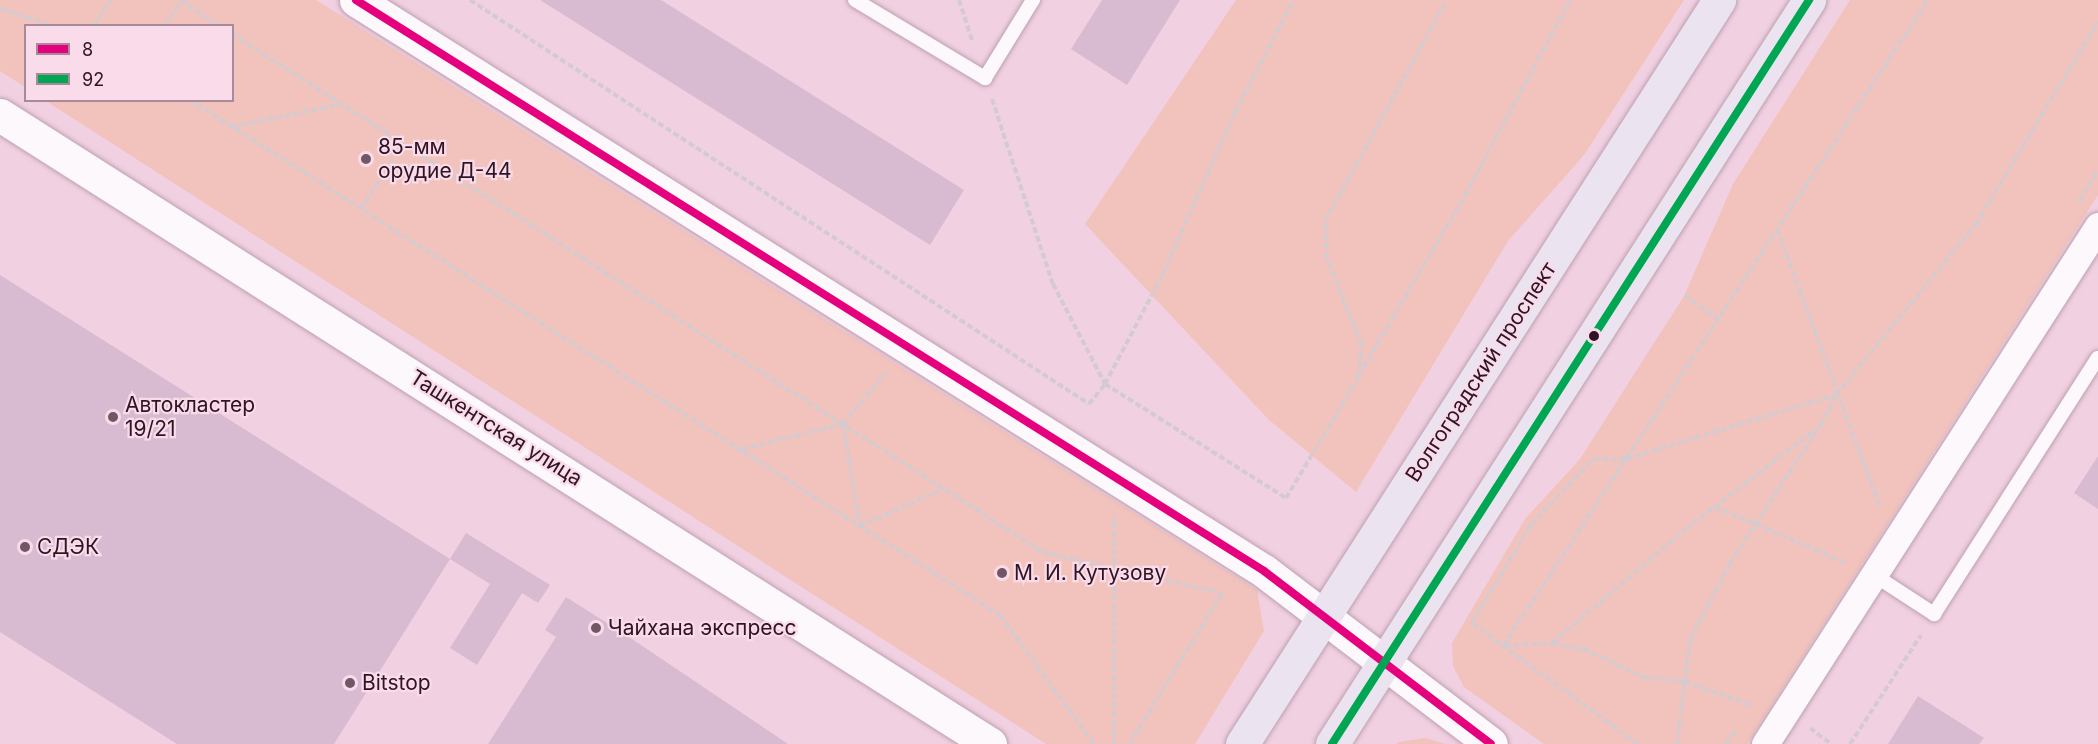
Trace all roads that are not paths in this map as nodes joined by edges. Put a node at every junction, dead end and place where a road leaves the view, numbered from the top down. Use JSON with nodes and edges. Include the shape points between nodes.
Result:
{"nodes":[{"id":1,"x":356,"y":0,"type":"edge"},
{"id":2,"x":855,"y":0,"type":"edge"},
{"id":3,"x":1033,"y":0,"type":"edge"},
{"id":4,"x":1719,"y":0,"type":"edge"},
{"id":5,"x":1809,"y":0,"type":"edge"},
{"id":6,"x":0,"y":115,"type":"edge"},
{"id":7,"x":2098,"y":226,"type":"edge"},
{"id":8,"x":2098,"y":358,"type":"edge"},
{"id":9,"x":1874,"y":575,"type":"junction"},
{"id":10,"x":1323,"y":617,"type":"junction"},
{"id":11,"x":1383,"y":664,"type":"junction"},
{"id":12,"x":990,"y":744,"type":"edge"},
{"id":13,"x":1242,"y":744,"type":"edge"},
{"id":14,"x":1332,"y":744,"type":"edge"},
{"id":15,"x":1491,"y":744,"type":"edge"},
{"id":16,"x":1765,"y":744,"type":"edge"}],
"edges":[{"from":1,"to":10,"type":"main road","via":[[1264,571]]},
{"from":2,"to":3,"type":"lane","via":[[985,78]]},
{"from":4,"to":10,"type":"main road","name":"Волгоградский проспект"},
{"from":5,"to":11,"type":"main road"},
{"from":6,"to":12,"type":"main road","name":"Ташкентская улица"},
{"from":7,"to":9,"type":"street"},
{"from":8,"to":9,"type":"lane","via":[[1934,614]]},
{"from":9,"to":16,"type":"street"},
{"from":10,"to":11,"type":"main road"},
{"from":10,"to":13,"type":"main road","name":"Волгоградский проспект"},
{"from":11,"to":14,"type":"main road"},
{"from":11,"to":15,"type":"main road"}]}
